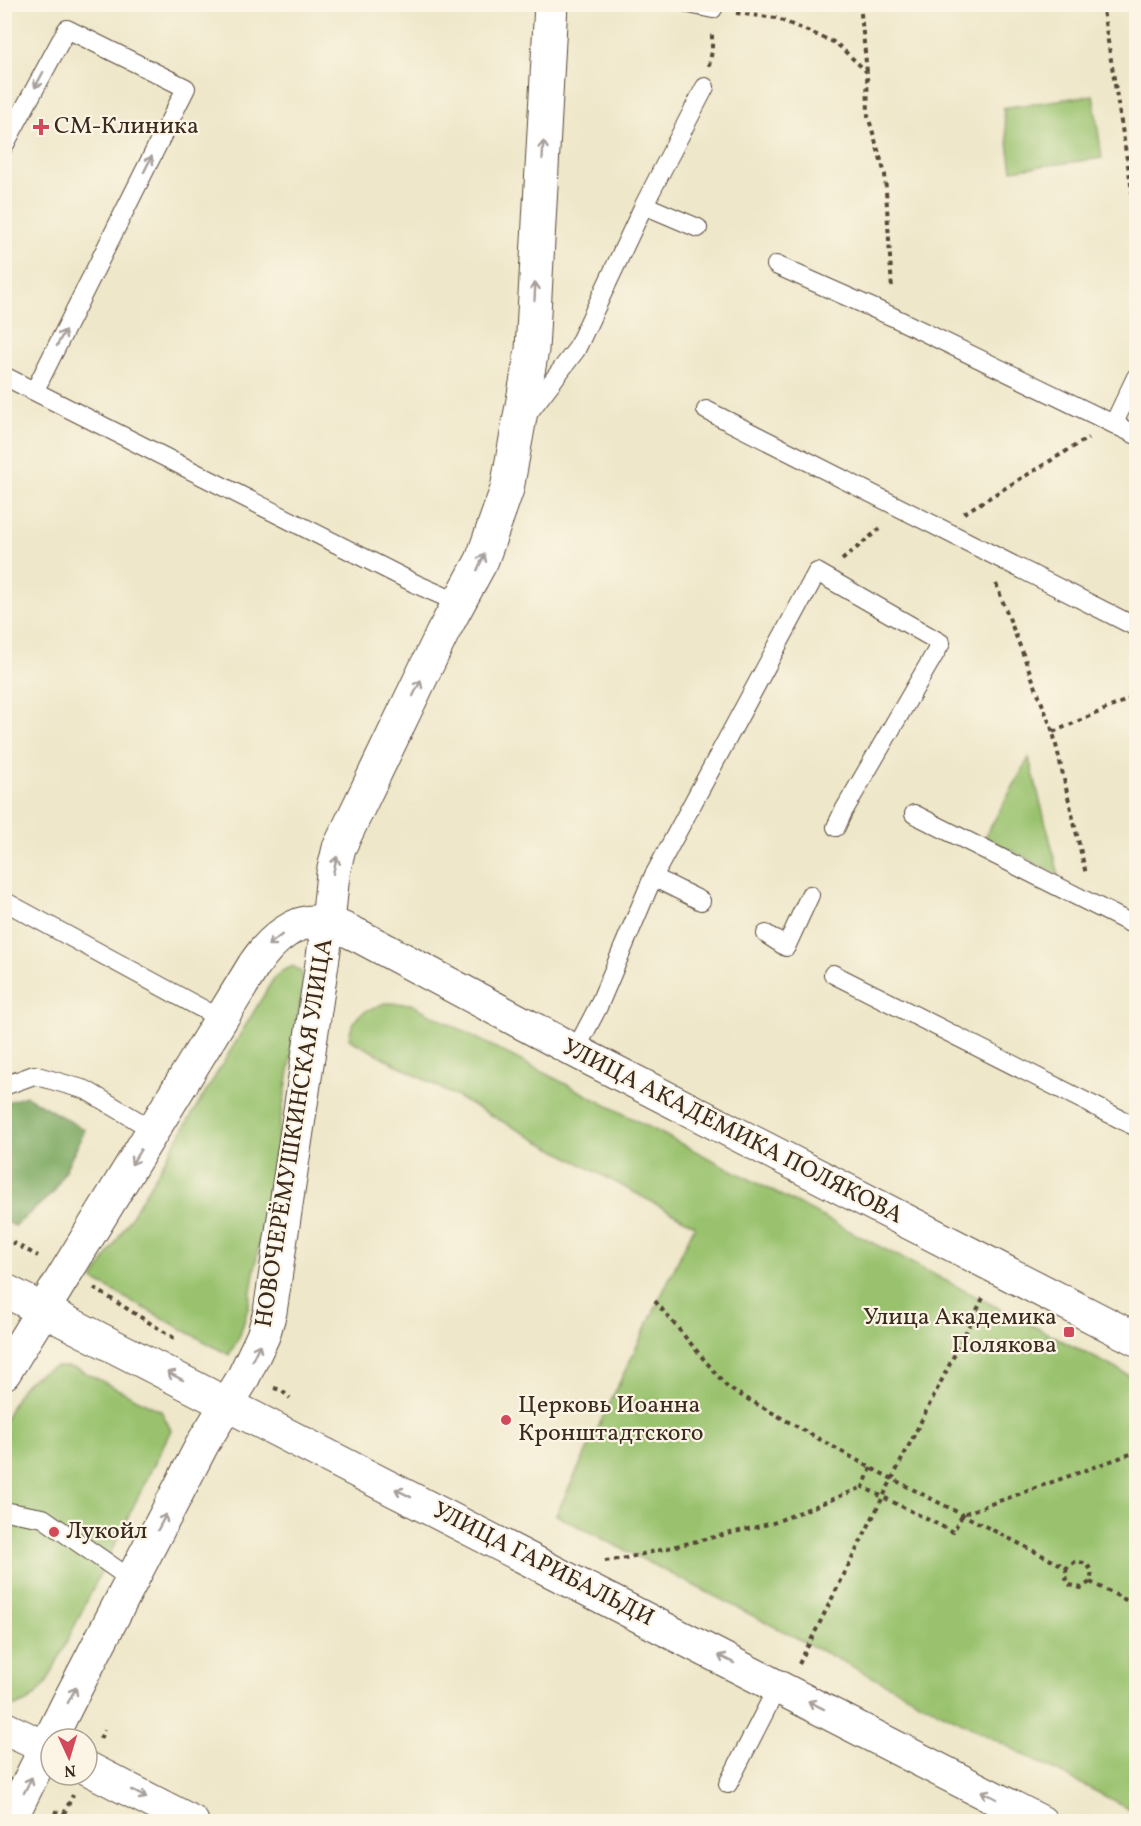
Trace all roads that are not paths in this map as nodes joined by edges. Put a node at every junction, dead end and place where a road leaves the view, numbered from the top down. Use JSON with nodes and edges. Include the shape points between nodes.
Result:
{"nodes":[{"id":1,"x":551,"y":4,"type":"edge"},
{"id":2,"x":689,"y":4,"type":"edge"},
{"id":3,"x":714,"y":7,"type":"edge"},
{"id":4,"x":705,"y":87,"type":"road end"},
{"id":5,"x":4,"y":146,"type":"edge"},
{"id":6,"x":644,"y":205,"type":"junction"},
{"id":7,"x":698,"y":228,"type":"dead end"},
{"id":8,"x":776,"y":265,"type":"dead end"},
{"id":9,"x":4,"y":376,"type":"edge"},
{"id":10,"x":1137,"y":377,"type":"edge"},
{"id":11,"x":35,"y":390,"type":"junction"},
{"id":12,"x":706,"y":410,"type":"dead end"},
{"id":13,"x":1114,"y":423,"type":"junction"},
{"id":14,"x":518,"y":427,"type":"junction"},
{"id":15,"x":1137,"y":435,"type":"edge"},
{"id":16,"x":459,"y":603,"type":"junction"},
{"id":17,"x":1137,"y":627,"type":"edge"},
{"id":18,"x":914,"y":814,"type":"dead end"},
{"id":19,"x":836,"y":827,"type":"dead end"},
{"id":20,"x":653,"y":877,"type":"junction"},
{"id":21,"x":810,"y":895,"type":"dead end"},
{"id":22,"x":701,"y":901,"type":"dead end"},
{"id":23,"x":4,"y":902,"type":"edge"},
{"id":24,"x":328,"y":923,"type":"junction"},
{"id":25,"x":1137,"y":926,"type":"edge"},
{"id":26,"x":765,"y":934,"type":"dead end"},
{"id":27,"x":833,"y":974,"type":"dead end"},
{"id":28,"x":221,"y":1019,"type":"junction"},
{"id":29,"x":575,"y":1051,"type":"junction"},
{"id":30,"x":4,"y":1086,"type":"edge"},
{"id":31,"x":1137,"y":1127,"type":"edge"},
{"id":32,"x":153,"y":1130,"type":"junction"},
{"id":33,"x":4,"y":1290,"type":"edge"},
{"id":34,"x":43,"y":1310,"type":"junction"},
{"id":35,"x":1137,"y":1339,"type":"edge"},
{"id":36,"x":4,"y":1373,"type":"edge"},
{"id":37,"x":228,"y":1403,"type":"junction"},
{"id":38,"x":4,"y":1511,"type":"edge"},
{"id":39,"x":132,"y":1580,"type":"junction"},
{"id":40,"x":786,"y":1680,"type":"junction"},
{"id":41,"x":58,"y":1727,"type":"edge"},
{"id":42,"x":4,"y":1728,"type":"edge"},
{"id":43,"x":39,"y":1744,"type":"edge"},
{"id":44,"x":39,"y":1767,"type":"edge"},
{"id":45,"x":99,"y":1774,"type":"edge"},
{"id":46,"x":728,"y":1784,"type":"dead end"},
{"id":47,"x":9,"y":1821,"type":"edge"},
{"id":48,"x":192,"y":1821,"type":"edge"},
{"id":49,"x":1041,"y":1821,"type":"edge"}],
"edges":[{"from":14,"to":1,"type":"street","name":"НОВОЧЕРЁМУШКИНСКАЯ УЛИЦА","one_way":true,"via":[[532,350]]},
{"from":2,"to":3,"type":"lane"},
{"from":4,"to":6,"type":"lane"},
{"from":11,"to":5,"type":"lane","one_way":true,"via":[[186,88],[66,29]]},
{"from":6,"to":7,"type":"lane"},
{"from":6,"to":14,"type":"lane","via":[[576,350]]},
{"from":8,"to":13,"type":"lane"},
{"from":9,"to":11,"type":"lane"},
{"from":10,"to":13,"type":"lane"},
{"from":11,"to":16,"type":"lane","via":[[416,585]]},
{"from":12,"to":17,"type":"lane"},
{"from":13,"to":15,"type":"lane"},
{"from":16,"to":14,"type":"street","name":"НОВОЧЕРЁМУШКИНСКАЯ УЛИЦА","one_way":true,"via":[[497,522]]},
{"from":24,"to":16,"type":"street","name":"НОВОЧЕРЁМУШКИНСКАЯ УЛИЦА","one_way":true,"via":[[339,848]]},
{"from":18,"to":25,"type":"lane"},
{"from":19,"to":20,"type":"lane","via":[[941,643],[817,572]]},
{"from":20,"to":22,"type":"lane"},
{"from":20,"to":29,"type":"lane"},
{"from":21,"to":26,"type":"lane","via":[[786,947]]},
{"from":23,"to":28,"type":"lane"},
{"from":24,"to":28,"type":"street","name":"НОВОЧЕРЁМУШКИНСКАЯ УЛИЦА","one_way":true,"via":[[309,921],[277,938],[265,949]]},
{"from":24,"to":29,"type":"street","name":"УЛИЦА АКАДЕМИКА ПОЛЯКОВА"},
{"from":37,"to":24,"type":"street","name":"НОВОЧЕРЁМУШКИНСКАЯ УЛИЦА","one_way":true,"via":[[254,1356],[270,1312]]},
{"from":27,"to":31,"type":"lane"},
{"from":28,"to":32,"type":"street","name":"НОВОЧЕРЁМУШКИНСКАЯ УЛИЦА"},
{"from":29,"to":35,"type":"street","name":"УЛИЦА АКАДЕМИКА ПОЛЯКОВА"},
{"from":30,"to":32,"type":"lane","via":[[34,1075],[86,1090]]},
{"from":32,"to":34,"type":"street","name":"НОВОЧЕРЁМУШКИНСКАЯ УЛИЦА","one_way":true},
{"from":33,"to":34,"type":"street","name":"УЛИЦА ГАРИБАЛЬДИ"},
{"from":34,"to":36,"type":"street","name":"НОВОЧЕРЁМУШКИНСКАЯ УЛИЦА"},
{"from":37,"to":34,"type":"street","name":"УЛИЦА ГАРИБАЛЬДИ","one_way":true},
{"from":39,"to":37,"type":"street","name":"НОВОЧЕРЁМУШКИНСКАЯ УЛИЦА","one_way":true},
{"from":40,"to":37,"type":"street","name":"УЛИЦА ГАРИБАЛЬДИ","one_way":true},
{"from":38,"to":39,"type":"lane","via":[[43,1518]]},
{"from":41,"to":39,"type":"street","name":"НОВОЧЕРЁМУШКИНСКАЯ УЛИЦА","one_way":true},
{"from":40,"to":46,"type":"lane"},
{"from":49,"to":40,"type":"street","name":"УЛИЦА ГАРИБАЛЬДИ","one_way":true},
{"from":42,"to":43,"type":"street"},
{"from":47,"to":44,"type":"street","name":"НОВОЧЕРЁМУШКИНСКАЯ УЛИЦА","one_way":true},
{"from":45,"to":48,"type":"street","one_way":true}]}
